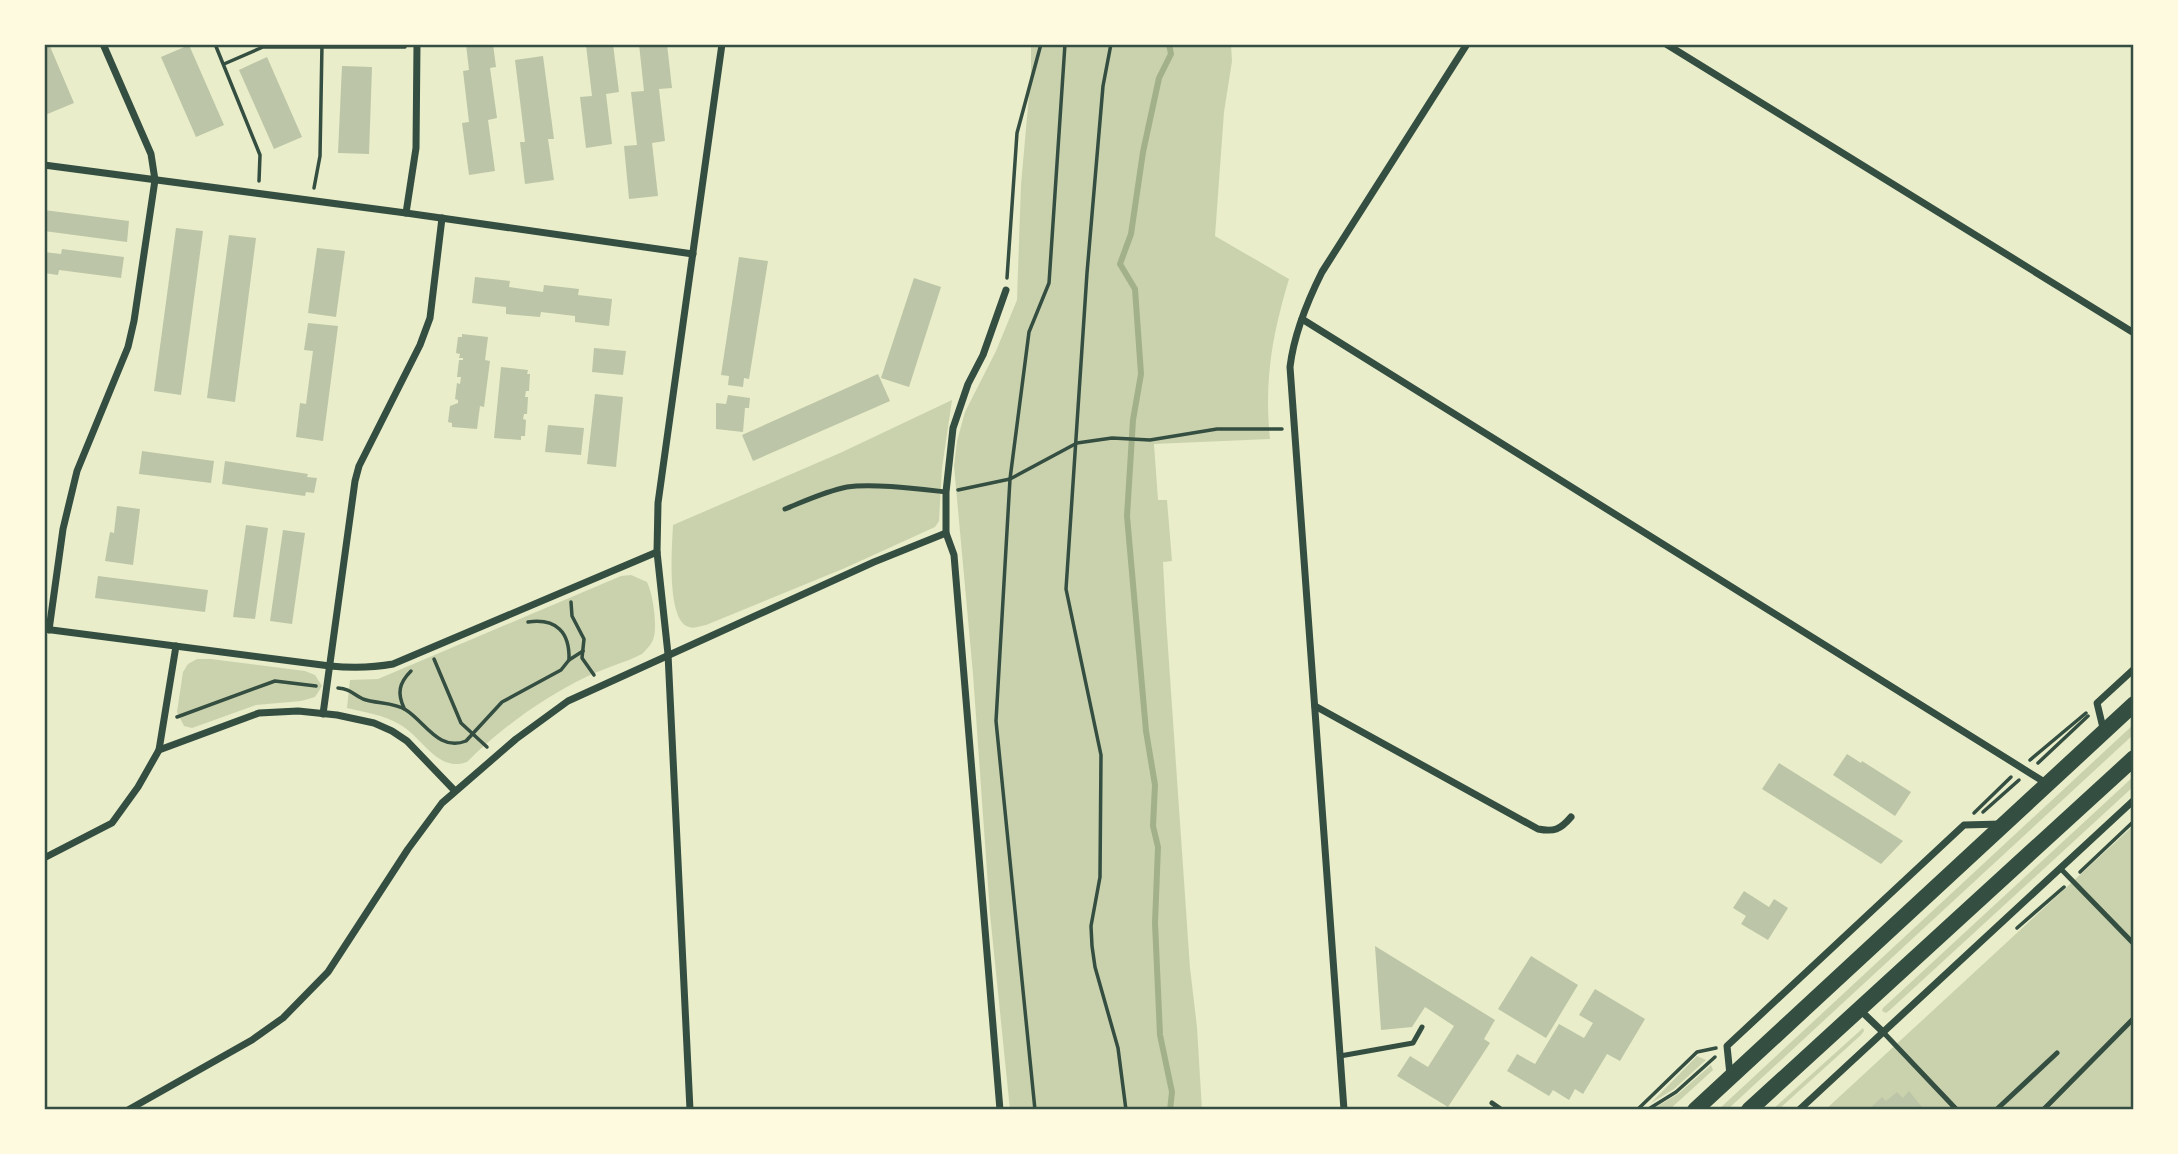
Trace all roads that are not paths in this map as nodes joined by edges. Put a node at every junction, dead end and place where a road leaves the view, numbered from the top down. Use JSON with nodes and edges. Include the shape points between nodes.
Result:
{"nodes":[{"id":1,"x":103,"y":44,"type":"edge"},
{"id":2,"x":722,"y":44,"type":"edge"},
{"id":3,"x":1467,"y":44,"type":"edge"},
{"id":4,"x":1666,"y":44,"type":"edge"},
{"id":5,"x":417,"y":46,"type":"edge"},
{"id":6,"x":44,"y":165,"type":"edge"},
{"id":7,"x":155,"y":180,"type":"junction"},
{"id":8,"x":406,"y":213,"type":"junction"},
{"id":9,"x":442,"y":218,"type":"junction"},
{"id":10,"x":693,"y":254,"type":"junction"},
{"id":11,"x":1006,"y":290,"type":"road end"},
{"id":12,"x":1301,"y":319,"type":"junction"},
{"id":13,"x":2134,"y":332,"type":"edge"},
{"id":14,"x":946,"y":492,"type":"junction"},
{"id":15,"x":785,"y":509,"type":"dead end"},
{"id":16,"x":946,"y":533,"type":"junction"},
{"id":17,"x":657,"y":552,"type":"junction"},
{"id":18,"x":47,"y":630,"type":"edge"},
{"id":19,"x":176,"y":646,"type":"junction"},
{"id":20,"x":668,"y":654,"type":"junction"},
{"id":21,"x":330,"y":666,"type":"junction"},
{"id":22,"x":2134,"y":669,"type":"edge"},
{"id":23,"x":2134,"y":704,"type":"edge"},
{"id":24,"x":1315,"y":706,"type":"junction"},
{"id":25,"x":323,"y":714,"type":"junction"},
{"id":26,"x":2104,"y":732,"type":"junction"},
{"id":27,"x":159,"y":750,"type":"junction"},
{"id":28,"x":2134,"y":758,"type":"edge"},
{"id":29,"x":2047,"y":784,"type":"junction"},
{"id":30,"x":455,"y":791,"type":"junction"},
{"id":31,"x":2134,"y":800,"type":"edge"},
{"id":32,"x":1571,"y":817,"type":"dead end"},
{"id":33,"x":2005,"y":823,"type":"junction"},
{"id":34,"x":44,"y":858,"type":"edge"},
{"id":35,"x":2060,"y":867,"type":"junction"},
{"id":36,"x":2134,"y":944,"type":"edge"},
{"id":37,"x":1859,"y":1008,"type":"junction"},
{"id":38,"x":2134,"y":1018,"type":"edge"},
{"id":39,"x":1422,"y":1027,"type":"dead end"},
{"id":40,"x":1883,"y":1032,"type":"junction"},
{"id":41,"x":2057,"y":1053,"type":"dead end"},
{"id":42,"x":1340,"y":1056,"type":"junction"},
{"id":43,"x":1731,"y":1079,"type":"junction"},
{"id":44,"x":1492,"y":1103,"type":"dead end"},
{"id":45,"x":128,"y":1110,"type":"edge"},
{"id":46,"x":690,"y":1110,"type":"edge"},
{"id":47,"x":1000,"y":1110,"type":"edge"},
{"id":48,"x":1344,"y":1110,"type":"edge"},
{"id":49,"x":1502,"y":1110,"type":"edge"},
{"id":50,"x":1695,"y":1110,"type":"edge"},
{"id":51,"x":1749,"y":1110,"type":"edge"},
{"id":52,"x":1799,"y":1110,"type":"edge"},
{"id":53,"x":1957,"y":1110,"type":"edge"},
{"id":54,"x":1996,"y":1110,"type":"edge"},
{"id":55,"x":2043,"y":1110,"type":"edge"}],
"edges":[{"from":1,"to":7,"type":"street","via":[[151,154]]},
{"from":2,"to":10,"type":"street"},
{"from":3,"to":12,"type":"street","via":[[1322,272]]},
{"from":4,"to":13,"type":"street"},
{"from":5,"to":8,"type":"street","via":[[416,148]]},
{"from":6,"to":7,"type":"street"},
{"from":7,"to":8,"type":"street"},
{"from":7,"to":18,"type":"street","via":[[128,347],[77,471]]},
{"from":8,"to":9,"type":"street"},
{"from":9,"to":10,"type":"street"},
{"from":9,"to":21,"type":"street","via":[[430,318],[355,481]]},
{"from":10,"to":17,"type":"street","via":[[658,503]]},
{"from":11,"to":14,"type":"street","via":[[957,416]]},
{"from":12,"to":24,"type":"street","via":[[1290,368]]},
{"from":12,"to":29,"type":"street"},
{"from":14,"to":15,"type":"lane","via":[[849,486]]},
{"from":14,"to":16,"type":"street"},
{"from":16,"to":20,"type":"street"},
{"from":16,"to":47,"type":"street","via":[[954,555]]},
{"from":17,"to":20,"type":"street"},
{"from":17,"to":21,"type":"street","via":[[393,664]]},
{"from":18,"to":19,"type":"street"},
{"from":19,"to":21,"type":"street"},
{"from":19,"to":27,"type":"street"},
{"from":20,"to":30,"type":"street","via":[[568,701]]},
{"from":20,"to":46,"type":"street"},
{"from":21,"to":25,"type":"street"},
{"from":22,"to":26,"type":"street","via":[[2097,703]]},
{"from":23,"to":26,"type":"main road"},
{"from":24,"to":32,"type":"street","via":[[1538,828],[1553,832]]},
{"from":24,"to":42,"type":"street"},
{"from":25,"to":27,"type":"street","via":[[260,713]]},
{"from":25,"to":30,"type":"street","via":[[392,731]]},
{"from":26,"to":29,"type":"main road"},
{"from":27,"to":34,"type":"street","via":[[112,823]]},
{"from":28,"to":37,"type":"main road"},
{"from":29,"to":33,"type":"main road"},
{"from":30,"to":45,"type":"street","via":[[408,849],[328,972],[307,996],[252,1040]]},
{"from":31,"to":35,"type":"street"},
{"from":33,"to":43,"type":"main road"},
{"from":33,"to":43,"type":"street","via":[[1964,825],[1727,1046]]},
{"from":35,"to":36,"type":"lane"},
{"from":35,"to":40,"type":"street"},
{"from":37,"to":40,"type":"street"},
{"from":37,"to":51,"type":"main road"},
{"from":38,"to":55,"type":"lane"},
{"from":39,"to":42,"type":"lane","via":[[1413,1043]]},
{"from":40,"to":52,"type":"street"},
{"from":40,"to":53,"type":"lane"},
{"from":41,"to":54,"type":"lane"},
{"from":42,"to":48,"type":"street"},
{"from":43,"to":50,"type":"main road"},
{"from":44,"to":49,"type":"lane"}]}
